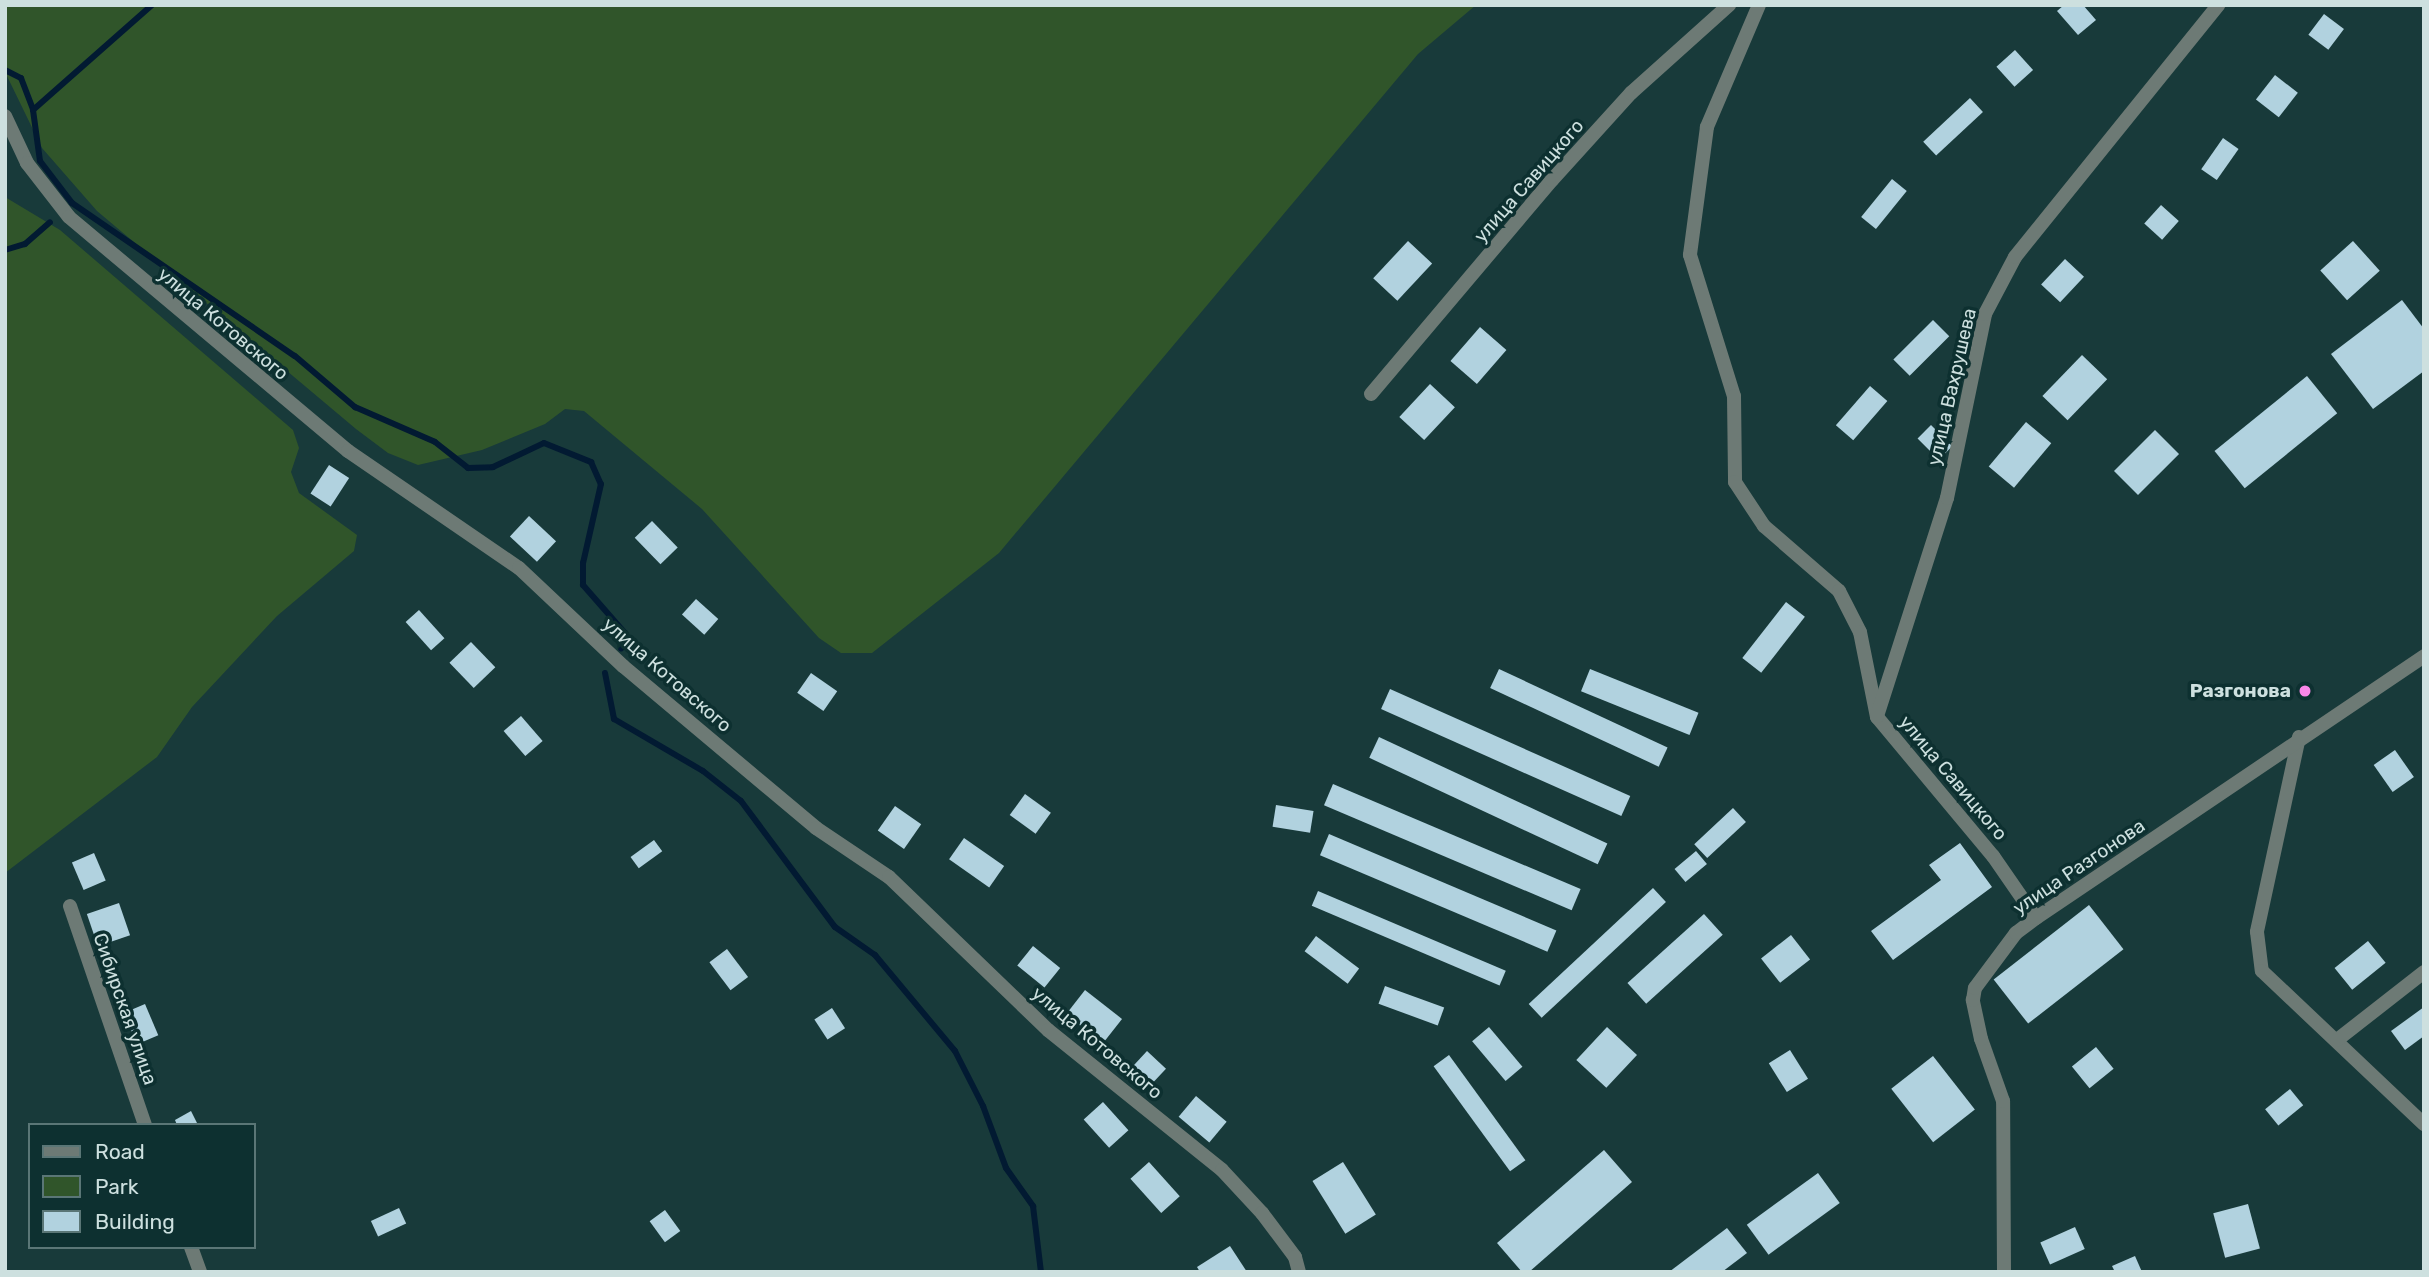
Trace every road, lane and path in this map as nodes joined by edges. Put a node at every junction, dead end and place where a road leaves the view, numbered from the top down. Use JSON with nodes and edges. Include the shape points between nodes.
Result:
{"nodes":[{"id":1,"x":1729,"y":5,"type":"edge"},
{"id":2,"x":1759,"y":5,"type":"edge"},
{"id":3,"x":2218,"y":5,"type":"edge"},
{"id":4,"x":5,"y":116,"type":"edge"},
{"id":5,"x":1371,"y":394,"type":"dead end"},
{"id":6,"x":2424,"y":656,"type":"edge"},
{"id":7,"x":1877,"y":717,"type":"junction"},
{"id":8,"x":2299,"y":737,"type":"junction"},
{"id":9,"x":70,"y":906,"type":"dead end"},
{"id":10,"x":2036,"y":918,"type":"junction"},
{"id":11,"x":2424,"y":972,"type":"edge"},
{"id":12,"x":2337,"y":1040,"type":"junction"},
{"id":13,"x":144,"y":1123,"type":"edge"},
{"id":14,"x":2424,"y":1124,"type":"edge"},
{"id":15,"x":192,"y":1249,"type":"edge"},
{"id":16,"x":200,"y":1272,"type":"edge"},
{"id":17,"x":1299,"y":1272,"type":"edge"},
{"id":18,"x":2004,"y":1272,"type":"edge"}],
"edges":[{"from":1,"to":5,"type":"street","name":"улица Савицкого","via":[[1605,122]]},
{"from":2,"to":7,"type":"street","name":"улица Савицкого","via":[[1707,127],[1690,255],[1734,396],[1735,482],[1764,526],[1839,591],[1860,632]]},
{"from":3,"to":7,"type":"street","name":"улица Вахрушева","via":[[2015,257],[1985,314],[1947,498]]},
{"from":4,"to":17,"type":"street","name":"улица Котовского","via":[[27,163],[69,217],[348,452],[519,568],[623,666],[806,820],[889,877],[1048,1030],[1222,1170],[1262,1213],[1295,1257]]},
{"from":6,"to":8,"type":"street","name":"улица Разгонова"},
{"from":7,"to":10,"type":"street","name":"улица Савицкого","via":[[1993,856]]},
{"from":8,"to":10,"type":"street","name":"улица Разгонова"},
{"from":8,"to":12,"type":"street","via":[[2256,947],[2262,971]]},
{"from":9,"to":13,"type":"street","name":"Сибирская улица"},
{"from":10,"to":18,"type":"street","name":"улица Разгонова","via":[[2008,944],[1975,988],[1973,1000],[2003,1101]]},
{"from":11,"to":12,"type":"street"},
{"from":12,"to":14,"type":"street"},
{"from":15,"to":16,"type":"street"}]}
